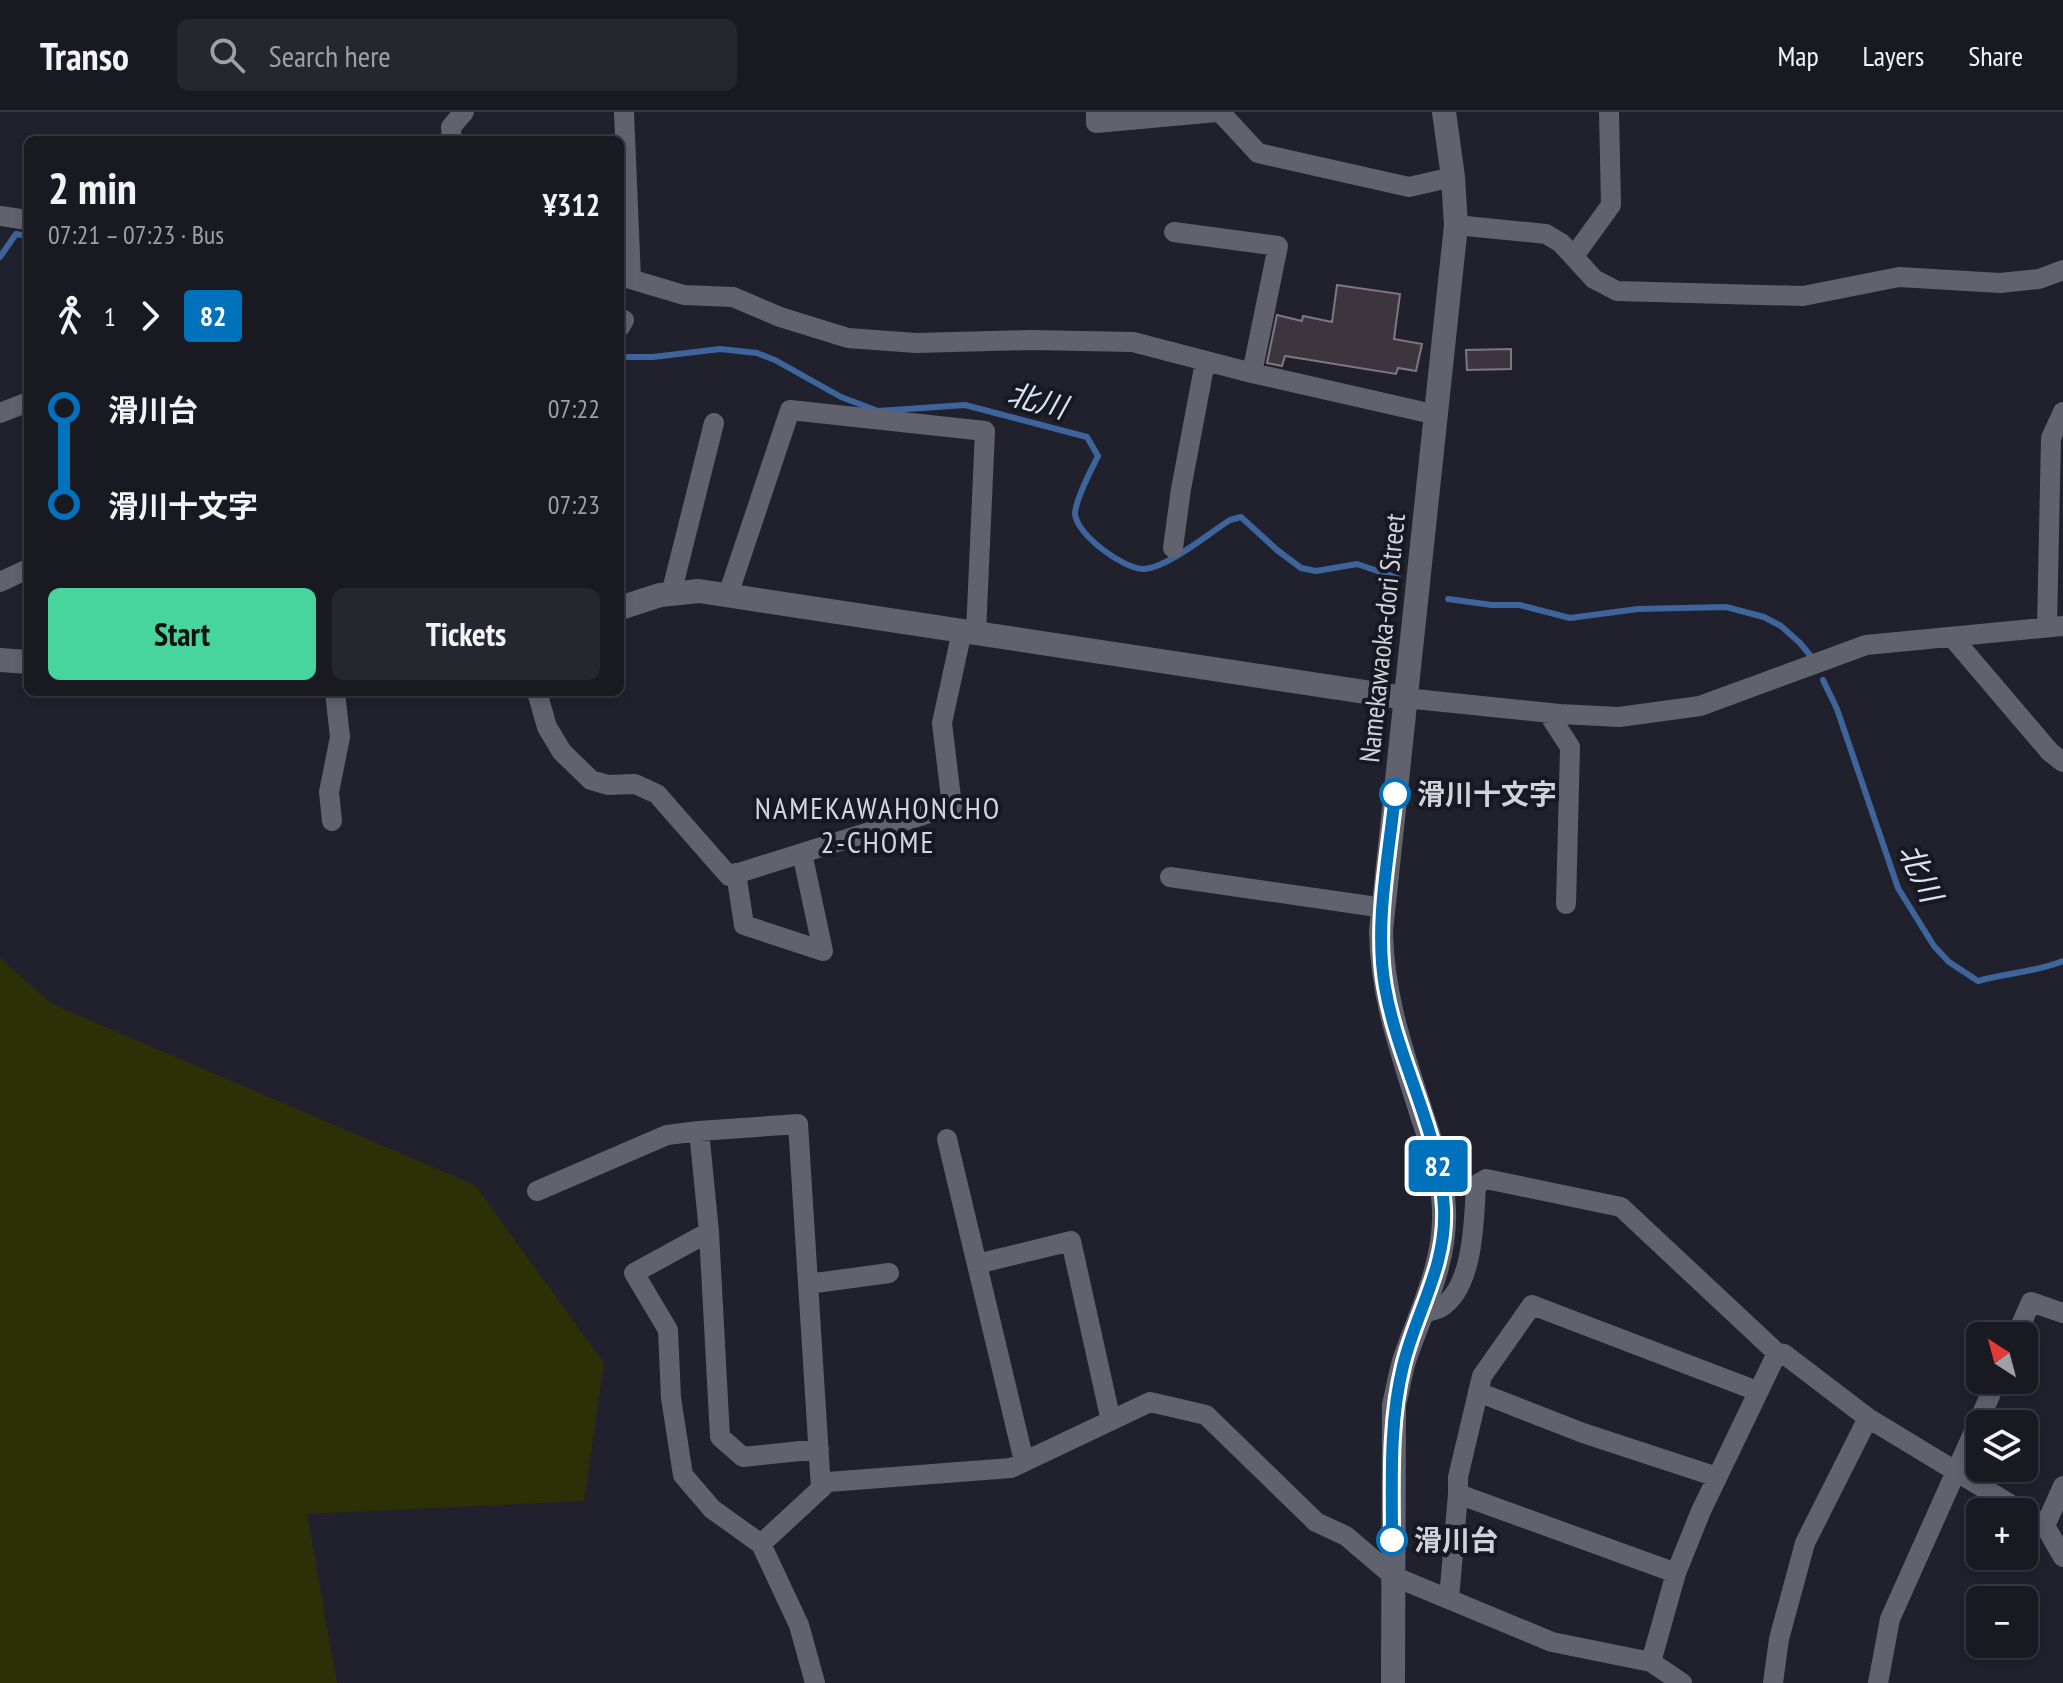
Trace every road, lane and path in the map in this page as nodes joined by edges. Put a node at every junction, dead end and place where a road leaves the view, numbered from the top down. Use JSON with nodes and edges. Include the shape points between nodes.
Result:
{"nodes":[{"id":1,"x":464,"y":112,"type":"edge"},
{"id":2,"x":624,"y":112,"type":"edge"},
{"id":3,"x":1096,"y":112,"type":"edge"},
{"id":4,"x":1219,"y":112,"type":"edge"},
{"id":5,"x":1444,"y":112,"type":"edge"},
{"id":6,"x":1609,"y":112,"type":"edge"},
{"id":7,"x":452,"y":136,"type":"edge"},
{"id":8,"x":1453,"y":177,"type":"junction"},
{"id":9,"x":0,"y":216,"type":"edge"},
{"id":10,"x":24,"y":219,"type":"edge"},
{"id":11,"x":1456,"y":225,"type":"junction"},
{"id":12,"x":1174,"y":232,"type":"dead end"},
{"id":13,"x":1574,"y":256,"type":"junction"},
{"id":14,"x":2063,"y":270,"type":"edge"},
{"id":15,"x":625,"y":278,"type":"edge"},
{"id":16,"x":1205,"y":362,"type":"junction"},
{"id":17,"x":1252,"y":373,"type":"junction"},
{"id":18,"x":24,"y":404,"type":"edge"},
{"id":19,"x":2063,"y":412,"type":"edge"},
{"id":20,"x":0,"y":413,"type":"edge"},
{"id":21,"x":1437,"y":415,"type":"junction"},
{"id":22,"x":714,"y":423,"type":"dead end"},
{"id":23,"x":1173,"y":548,"type":"dead end"},
{"id":24,"x":24,"y":571,"type":"edge"},
{"id":25,"x":0,"y":582,"type":"edge"},
{"id":26,"x":671,"y":594,"type":"junction"},
{"id":27,"x":728,"y":595,"type":"junction"},
{"id":28,"x":624,"y":607,"type":"edge"},
{"id":29,"x":2055,"y":627,"type":"edge"},
{"id":30,"x":969,"y":632,"type":"junction"},
{"id":31,"x":1952,"y":637,"type":"junction"},
{"id":32,"x":0,"y":660,"type":"edge"},
{"id":33,"x":24,"y":662,"type":"edge"},
{"id":34,"x":335,"y":696,"type":"edge"},
{"id":35,"x":538,"y":696,"type":"edge"},
{"id":36,"x":1405,"y":698,"type":"junction"},
{"id":37,"x":1548,"y":713,"type":"junction"},
{"id":38,"x":2063,"y":762,"type":"edge"},
{"id":39,"x":332,"y":821,"type":"dead end"},
{"id":40,"x":802,"y":853,"type":"junction"},
{"id":41,"x":736,"y":873,"type":"junction"},
{"id":42,"x":1170,"y":877,"type":"dead end"},
{"id":43,"x":1566,"y":904,"type":"dead end"},
{"id":44,"x":1384,"y":908,"type":"junction"},
{"id":45,"x":699,"y":1131,"type":"junction"},
{"id":46,"x":947,"y":1139,"type":"dead end"},
{"id":47,"x":537,"y":1191,"type":"dead end"},
{"id":48,"x":709,"y":1232,"type":"junction"},
{"id":49,"x":977,"y":1264,"type":"junction"},
{"id":50,"x":889,"y":1273,"type":"dead end"},
{"id":51,"x":808,"y":1284,"type":"junction"},
{"id":52,"x":1422,"y":1313,"type":"junction"},
{"id":53,"x":2063,"y":1313,"type":"edge"},
{"id":54,"x":2022,"y":1322,"type":"edge"},
{"id":55,"x":1777,"y":1353,"type":"junction"},
{"id":56,"x":1757,"y":1391,"type":"junction"},
{"id":57,"x":1478,"y":1392,"type":"junction"},
{"id":58,"x":1991,"y":1394,"type":"edge"},
{"id":59,"x":1868,"y":1418,"type":"junction"},
{"id":60,"x":1111,"y":1421,"type":"junction"},
{"id":61,"x":819,"y":1449,"type":"junction"},
{"id":62,"x":1022,"y":1453,"type":"dead end"},
{"id":63,"x":1958,"y":1470,"type":"junction"},
{"id":64,"x":1717,"y":1477,"type":"junction"},
{"id":65,"x":2063,"y":1486,"type":"edge"},
{"id":66,"x":821,"y":1489,"type":"junction"},
{"id":67,"x":1458,"y":1494,"type":"junction"},
{"id":68,"x":2002,"y":1498,"type":"edge"},
{"id":69,"x":2038,"y":1521,"type":"edge"},
{"id":70,"x":2045,"y":1526,"type":"junction"},
{"id":71,"x":761,"y":1544,"type":"junction"},
{"id":72,"x":2063,"y":1557,"type":"edge"},
{"id":73,"x":1676,"y":1573,"type":"junction"},
{"id":74,"x":1393,"y":1576,"type":"junction"},
{"id":75,"x":1449,"y":1599,"type":"junction"},
{"id":76,"x":1651,"y":1662,"type":"junction"},
{"id":77,"x":815,"y":1683,"type":"edge"},
{"id":78,"x":1393,"y":1683,"type":"edge"},
{"id":79,"x":1682,"y":1683,"type":"edge"},
{"id":80,"x":1773,"y":1683,"type":"edge"},
{"id":81,"x":1878,"y":1683,"type":"edge"}],
"edges":[{"from":1,"to":7,"type":"street","via":[[451,127]]},
{"from":2,"to":15,"type":"street"},
{"from":3,"to":4,"type":"street","via":[[1096,123]]},
{"from":4,"to":8,"type":"street","via":[[1258,153],[1409,187]]},
{"from":5,"to":8,"type":"street","name":"Namekawaoka-dori Street"},
{"from":6,"to":13,"type":"street","via":[[1611,205]]},
{"from":8,"to":11,"type":"street","name":"Namekawaoka-dori Street"},
{"from":9,"to":10,"type":"street"},
{"from":11,"to":13,"type":"street","via":[[1546,234]]},
{"from":11,"to":21,"type":"street","name":"Namekawaoka-dori Street"},
{"from":12,"to":17,"type":"street","via":[[1278,246]]},
{"from":13,"to":14,"type":"street","via":[[1594,279],[1617,291],[1776,297],[1899,277],[2000,283]]},
{"from":15,"to":16,"type":"street","via":[[684,295],[733,297],[848,338],[916,343],[1133,342]]},
{"from":16,"to":17,"type":"street"},
{"from":16,"to":23,"type":"street"},
{"from":17,"to":21,"type":"street"},
{"from":18,"to":20,"type":"street"},
{"from":19,"to":29,"type":"street","via":[[2051,438]]},
{"from":21,"to":36,"type":"street","name":"Namekawaoka-dori Street"},
{"from":22,"to":26,"type":"street"},
{"from":24,"to":25,"type":"street"},
{"from":26,"to":27,"type":"street"},
{"from":26,"to":28,"type":"street"},
{"from":27,"to":30,"type":"street"},
{"from":27,"to":30,"type":"street","via":[[790,410],[985,431]]},
{"from":29,"to":31,"type":"street"},
{"from":30,"to":36,"type":"street"},
{"from":30,"to":40,"type":"street","via":[[942,723],[952,806]]},
{"from":31,"to":37,"type":"street","via":[[1866,645],[1700,706],[1619,717]]},
{"from":31,"to":38,"type":"street"},
{"from":32,"to":33,"type":"street"},
{"from":34,"to":39,"type":"street","via":[[340,737],[329,792]]},
{"from":35,"to":41,"type":"street","via":[[547,727],[562,752],[591,780],[635,784],[657,794],[729,876]]},
{"from":36,"to":37,"type":"street"},
{"from":36,"to":44,"type":"street","name":"Namekawaoka-dori Street"},
{"from":37,"to":43,"type":"street","via":[[1570,747]]},
{"from":40,"to":41,"type":"street"},
{"from":40,"to":41,"type":"street","via":[[823,951],[744,925]]},
{"from":42,"to":44,"type":"street"},
{"from":44,"to":52,"type":"street","name":"Namekawaoka-dori Street","via":[[1384,986],[1440,1170],[1444,1210],[1436,1274]]},
{"from":45,"to":47,"type":"street","via":[[667,1135]]},
{"from":45,"to":48,"type":"street"},
{"from":45,"to":51,"type":"street","via":[[798,1124]]},
{"from":46,"to":49,"type":"street"},
{"from":48,"to":61,"type":"street","via":[[720,1437],[743,1457]]},
{"from":48,"to":71,"type":"street","via":[[634,1273],[668,1330],[671,1398],[683,1475],[712,1509]]},
{"from":49,"to":60,"type":"street","via":[[1071,1241]]},
{"from":49,"to":62,"type":"street"},
{"from":50,"to":51,"type":"street"},
{"from":51,"to":61,"type":"street"},
{"from":52,"to":55,"type":"street","via":[[1440,1308],[1454,1295],[1472,1242],[1476,1185],[1486,1179],[1621,1207]]},
{"from":52,"to":74,"type":"street","name":"Namekawaoka-dori Street","via":[[1394,1405]]},
{"from":53,"to":54,"type":"street","via":[[2031,1302]]},
{"from":55,"to":56,"type":"street"},
{"from":55,"to":59,"type":"street"},
{"from":56,"to":57,"type":"street","via":[[1532,1305],[1482,1376]]},
{"from":56,"to":64,"type":"street"},
{"from":57,"to":64,"type":"street"},
{"from":57,"to":67,"type":"street"},
{"from":58,"to":63,"type":"street"},
{"from":59,"to":63,"type":"street"},
{"from":59,"to":80,"type":"street","via":[[1805,1543]]},
{"from":60,"to":66,"type":"street","via":[[1011,1468],[828,1482]]},
{"from":60,"to":74,"type":"street","via":[[1150,1402],[1206,1415],[1316,1522],[1346,1536]]},
{"from":61,"to":66,"type":"street"},
{"from":63,"to":68,"type":"street"},
{"from":63,"to":81,"type":"street","via":[[1890,1619]]},
{"from":64,"to":73,"type":"street"},
{"from":65,"to":70,"type":"street"},
{"from":66,"to":71,"type":"street"},
{"from":67,"to":73,"type":"street"},
{"from":67,"to":75,"type":"street"},
{"from":69,"to":70,"type":"street"},
{"from":70,"to":72,"type":"street"},
{"from":71,"to":77,"type":"street","via":[[799,1625]]},
{"from":73,"to":76,"type":"street"},
{"from":74,"to":75,"type":"street"},
{"from":74,"to":78,"type":"street","name":"Namekawaoka-dori Street"},
{"from":75,"to":76,"type":"street","via":[[1552,1642]]},
{"from":76,"to":79,"type":"street"}]}
